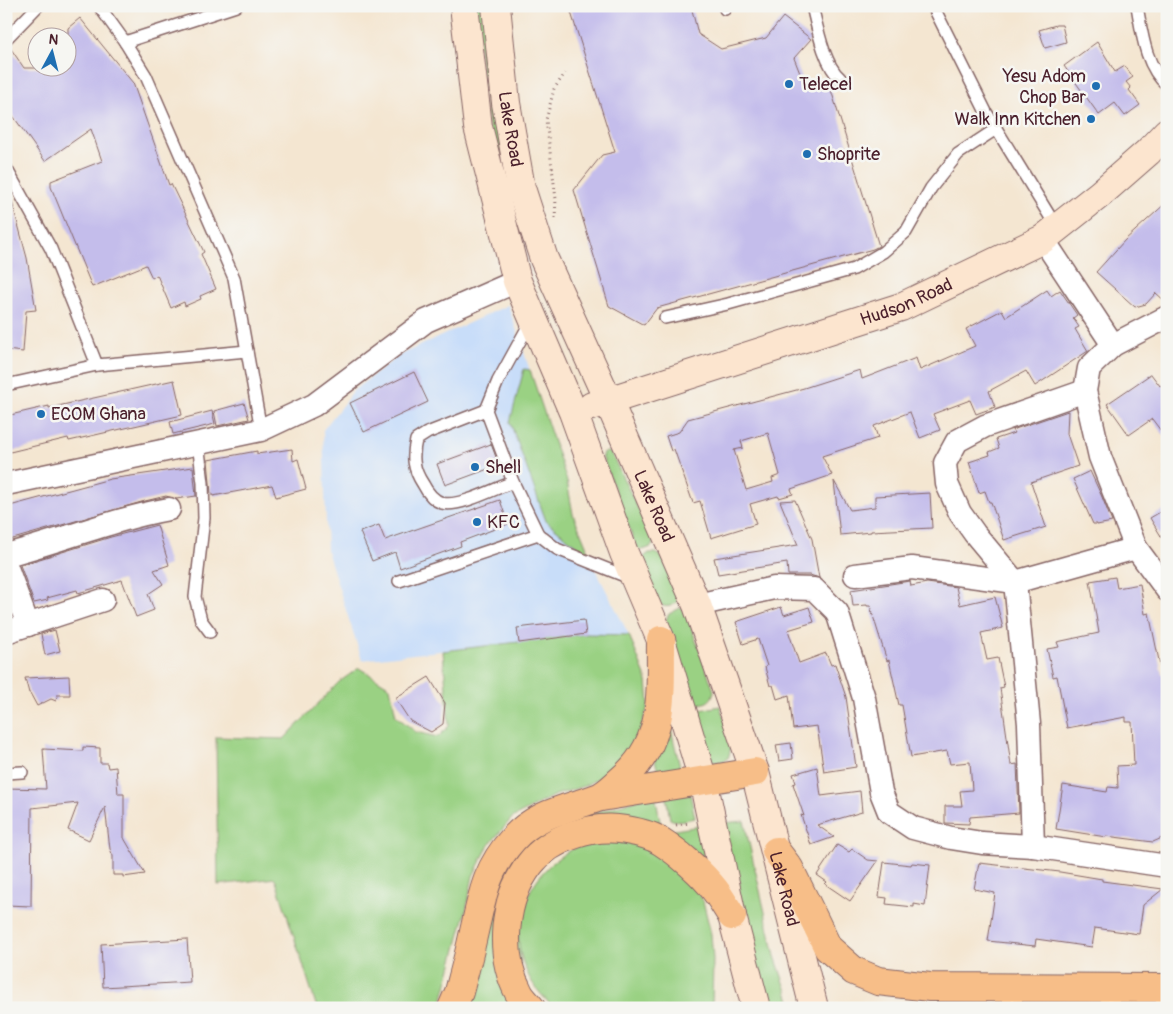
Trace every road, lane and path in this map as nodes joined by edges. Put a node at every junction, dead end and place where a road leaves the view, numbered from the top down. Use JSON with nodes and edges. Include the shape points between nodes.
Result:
{"nodes":[{"id":1,"x":38,"y":6,"type":"edge"},
{"id":2,"x":99,"y":6,"type":"edge"},
{"id":3,"x":236,"y":6,"type":"edge"},
{"id":4,"x":464,"y":6,"type":"edge"},
{"id":5,"x":496,"y":6,"type":"edge"},
{"id":6,"x":812,"y":6,"type":"edge"},
{"id":7,"x":933,"y":6,"type":"edge"},
{"id":8,"x":1137,"y":6,"type":"edge"},
{"id":9,"x":6,"y":39,"type":"edge"},
{"id":10,"x":125,"y":42,"type":"junction"},
{"id":11,"x":566,"y":74,"type":"dead end"},
{"id":12,"x":840,"y":78,"type":"dead end"},
{"id":13,"x":1167,"y":85,"type":"edge"},
{"id":14,"x":996,"y":129,"type":"junction"},
{"id":15,"x":1167,"y":132,"type":"edge"},
{"id":16,"x":6,"y":168,"type":"edge"},
{"id":17,"x":554,"y":228,"type":"dead end"},
{"id":18,"x":1050,"y":234,"type":"junction"},
{"id":19,"x":517,"y":280,"type":"junction"},
{"id":20,"x":533,"y":317,"type":"junction"},
{"id":21,"x":1167,"y":317,"type":"edge"},
{"id":22,"x":665,"y":318,"type":"dead end"},
{"id":23,"x":1113,"y":345,"type":"junction"},
{"id":24,"x":247,"y":351,"type":"junction"},
{"id":25,"x":97,"y":365,"type":"junction"},
{"id":26,"x":6,"y":385,"type":"edge"},
{"id":27,"x":1085,"y":391,"type":"junction"},
{"id":28,"x":608,"y":400,"type":"junction"},
{"id":29,"x":486,"y":410,"type":"junction"},
{"id":30,"x":573,"y":412,"type":"junction"},
{"id":31,"x":261,"y":430,"type":"junction"},
{"id":32,"x":198,"y":443,"type":"junction"},
{"id":33,"x":513,"y":482,"type":"junction"},
{"id":34,"x":6,"y":484,"type":"edge"},
{"id":35,"x":168,"y":509,"type":"dead end"},
{"id":36,"x":538,"y":534,"type":"junction"},
{"id":37,"x":1136,"y":548,"type":"junction"},
{"id":38,"x":6,"y":555,"type":"edge"},
{"id":39,"x":6,"y":565,"type":"edge"},
{"id":40,"x":855,"y":575,"type":"dead end"},
{"id":41,"x":400,"y":581,"type":"dead end"},
{"id":42,"x":636,"y":581,"type":"junction"},
{"id":43,"x":1015,"y":582,"type":"junction"},
{"id":44,"x":1167,"y":590,"type":"edge"},
{"id":45,"x":103,"y":600,"type":"dead end"},
{"id":46,"x":697,"y":605,"type":"junction"},
{"id":47,"x":28,"y":625,"type":"junction"},
{"id":48,"x":6,"y":632,"type":"edge"},
{"id":49,"x":210,"y":632,"type":"dead end"},
{"id":50,"x":661,"y":640,"type":"junction"},
{"id":51,"x":22,"y":772,"type":"dead end"},
{"id":52,"x":755,"y":772,"type":"junction"},
{"id":53,"x":6,"y":773,"type":"edge"},
{"id":54,"x":703,"y":780,"type":"junction"},
{"id":55,"x":600,"y":797,"type":"junction"},
{"id":56,"x":1033,"y":846,"type":"junction"},
{"id":57,"x":776,"y":851,"type":"junction"},
{"id":58,"x":1167,"y":866,"type":"edge"},
{"id":59,"x":732,"y":916,"type":"junction"},
{"id":60,"x":1167,"y":988,"type":"edge"},
{"id":61,"x":452,"y":1008,"type":"edge"},
{"id":62,"x":531,"y":1008,"type":"edge"},
{"id":63,"x":756,"y":1008,"type":"edge"},
{"id":64,"x":814,"y":1008,"type":"edge"}],
"edges":[{"from":1,"to":9,"type":"lane"},
{"from":2,"to":10,"type":"lane"},
{"from":3,"to":10,"type":"lane"},
{"from":4,"to":19,"type":"main road","name":"Lake Road","via":[[478,127]]},
{"from":5,"to":28,"type":"main road","name":"Lake Road","via":[[506,103],[521,188],[544,259]]},
{"from":6,"to":12,"type":"lane","via":[[833,72]]},
{"from":7,"to":14,"type":"lane"},
{"from":8,"to":13,"type":"lane","via":[[1147,54],[1160,79]]},
{"from":10,"to":24,"type":"lane","via":[[146,76],[234,278]]},
{"from":11,"to":17,"type":"path","via":[[554,89],[546,120],[556,199]]},
{"from":14,"to":18,"type":"lane"},
{"from":14,"to":22,"type":"lane","via":[[958,154],[931,188],[906,232],[883,252],[854,269]]},
{"from":15,"to":18,"type":"main road","name":"Hudson Road","via":[[1135,164]]},
{"from":16,"to":25,"type":"lane","via":[[51,248]]},
{"from":18,"to":23,"type":"street"},
{"from":18,"to":28,"type":"main road","name":"Hudson Road","via":[[900,307]]},
{"from":19,"to":20,"type":"main road","name":"Lake Road"},
{"from":19,"to":31,"type":"street","via":[[426,321],[314,405]]},
{"from":20,"to":29,"type":"lane"},
{"from":20,"to":30,"type":"main road","name":"Lake Road"},
{"from":21,"to":23,"type":"street"},
{"from":23,"to":27,"type":"street","via":[[1089,368]]},
{"from":24,"to":25,"type":"lane"},
{"from":24,"to":31,"type":"lane"},
{"from":25,"to":26,"type":"lane"},
{"from":27,"to":37,"type":"street","via":[[1100,457]]},
{"from":27,"to":43,"type":"street","via":[[986,426],[957,441],[945,463],[947,484],[960,514]]},
{"from":28,"to":30,"type":"main road","name":"Hudson Road"},
{"from":28,"to":46,"type":"main road","name":"Lake Road"},
{"from":29,"to":33,"type":"lane"},
{"from":29,"to":33,"type":"lane","via":[[427,432],[416,440],[413,454],[420,481],[429,494],[442,503],[457,503]]},
{"from":30,"to":42,"type":"main road","name":"Lake Road"},
{"from":31,"to":32,"type":"street"},
{"from":32,"to":34,"type":"street"},
{"from":32,"to":49,"type":"lane","via":[[204,483],[204,518],[195,597],[201,620]]},
{"from":33,"to":36,"type":"lane"},
{"from":35,"to":38,"type":"street","via":[[127,518]]},
{"from":36,"to":41,"type":"lane"},
{"from":36,"to":42,"type":"lane","via":[[557,549]]},
{"from":37,"to":43,"type":"street"},
{"from":37,"to":44,"type":"street"},
{"from":39,"to":47,"type":"street"},
{"from":40,"to":43,"type":"street","via":[[912,568]]},
{"from":42,"to":50,"type":"main road","name":"Lake Road"},
{"from":43,"to":56,"type":"street","via":[[1029,724]]},
{"from":45,"to":47,"type":"street"},
{"from":46,"to":52,"type":"main road","name":"Lake Road"},
{"from":46,"to":56,"type":"street","via":[[774,588],[814,589],[837,612],[864,698],[881,792],[889,812],[913,828],[951,838]]},
{"from":47,"to":48,"type":"street"},
{"from":50,"to":54,"type":"main road","name":"Lake Road"},
{"from":50,"to":55,"type":"highway","via":[[660,710],[652,742],[630,772]]},
{"from":51,"to":53,"type":"lane"},
{"from":52,"to":54,"type":"highway"},
{"from":52,"to":57,"type":"main road","name":"Lake Road"},
{"from":54,"to":55,"type":"highway"},
{"from":54,"to":59,"type":"main road","name":"Lake Road"},
{"from":55,"to":61,"type":"highway","via":[[551,812],[529,824],[496,861],[484,888],[459,992]]},
{"from":56,"to":58,"type":"street"},
{"from":57,"to":60,"type":"highway","via":[[789,868],[828,948],[854,971],[878,981],[930,987]]},
{"from":57,"to":64,"type":"main road","name":"Lake Road"},
{"from":59,"to":62,"type":"highway","via":[[716,890],[661,841],[613,828],[572,835],[550,846],[531,864],[511,904],[505,948],[520,994]]},
{"from":59,"to":63,"type":"main road","name":"Lake Road"}]}
